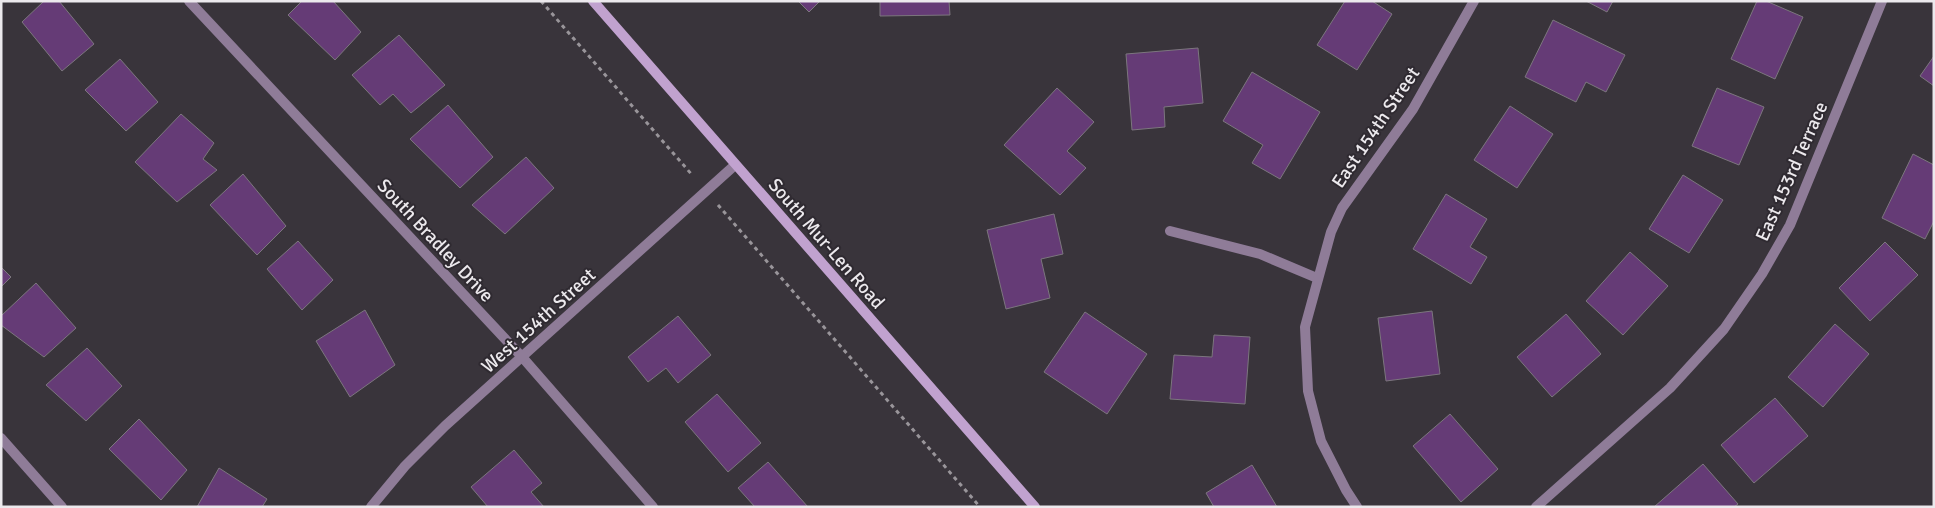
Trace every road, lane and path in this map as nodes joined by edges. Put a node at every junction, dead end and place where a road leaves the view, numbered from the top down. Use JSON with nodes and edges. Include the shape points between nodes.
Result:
{"nodes":[{"id":1,"x":189,"y":1,"type":"edge"},
{"id":2,"x":541,"y":1,"type":"edge"},
{"id":3,"x":592,"y":1,"type":"edge"},
{"id":4,"x":1474,"y":1,"type":"edge"},
{"id":5,"x":1882,"y":1,"type":"edge"},
{"id":6,"x":735,"y":165,"type":"junction"},
{"id":7,"x":706,"y":191,"type":"junction"},
{"id":8,"x":1170,"y":231,"type":"dead end"},
{"id":9,"x":1317,"y":278,"type":"junction"},
{"id":10,"x":523,"y":358,"type":"junction"},
{"id":11,"x":1,"y":438,"type":"edge"},
{"id":12,"x":62,"y":507,"type":"edge"},
{"id":13,"x":371,"y":507,"type":"edge"},
{"id":14,"x":653,"y":507,"type":"edge"},
{"id":15,"x":980,"y":507,"type":"edge"},
{"id":16,"x":1035,"y":507,"type":"edge"},
{"id":17,"x":1357,"y":507,"type":"edge"},
{"id":18,"x":1536,"y":507,"type":"edge"}],
"edges":[{"from":1,"to":10,"type":"street","name":"South Bradley Drive"},
{"from":2,"to":7,"type":"path"},
{"from":3,"to":6,"type":"main road","name":"South Mur-Len Road"},
{"from":4,"to":9,"type":"street","name":"East 154th Street","via":[[1413,109],[1342,208]]},
{"from":5,"to":18,"type":"street","name":"East 153rd Terrace","via":[[1790,226],[1762,274],[1724,329],[1670,388]]},
{"from":6,"to":7,"type":"street","name":"West 154th Street"},
{"from":6,"to":16,"type":"main road","name":"South Mur-Len Road"},
{"from":7,"to":10,"type":"street","name":"West 154th Street"},
{"from":7,"to":15,"type":"path"},
{"from":8,"to":9,"type":"street","via":[[1260,254]]},
{"from":9,"to":17,"type":"street","name":"East 154th Street","via":[[1305,327],[1308,391],[1321,440]]},
{"from":10,"to":13,"type":"street","name":"West 154th Street","via":[[445,426],[405,466]]},
{"from":10,"to":14,"type":"street","name":"South Bradley Drive"},
{"from":11,"to":12,"type":"street"}]}
